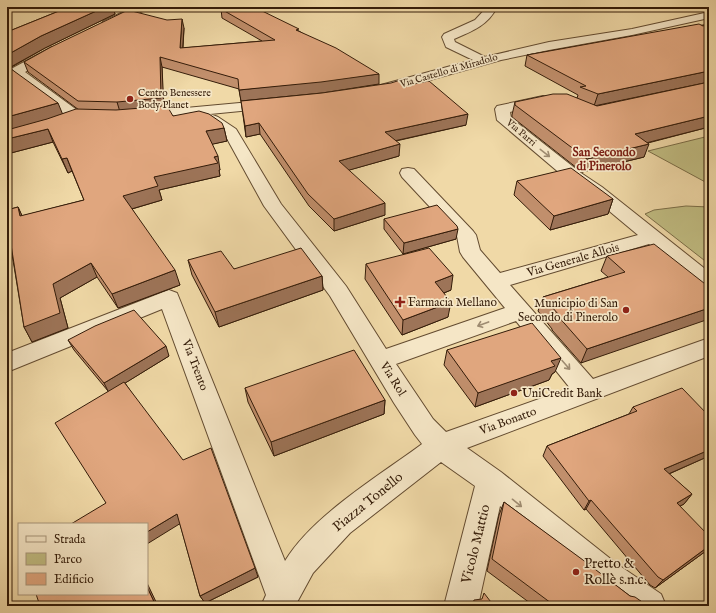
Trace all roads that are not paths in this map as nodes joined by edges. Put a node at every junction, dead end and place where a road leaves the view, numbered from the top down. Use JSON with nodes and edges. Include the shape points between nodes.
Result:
{"nodes":[{"id":1,"x":143,"y":7,"type":"edge"},
{"id":2,"x":492,"y":7,"type":"edge"},
{"id":3,"x":709,"y":15,"type":"edge"},
{"id":4,"x":96,"y":29,"type":"edge"},
{"id":5,"x":63,"y":45,"type":"edge"},
{"id":6,"x":484,"y":61,"type":"junction"},
{"id":7,"x":11,"y":70,"type":"edge"},
{"id":8,"x":367,"y":91,"type":"edge"},
{"id":9,"x":559,"y":101,"type":"edge"},
{"id":10,"x":282,"y":102,"type":"edge"},
{"id":11,"x":187,"y":112,"type":"junction"},
{"id":12,"x":78,"y":117,"type":"junction"},
{"id":13,"x":107,"y":118,"type":"edge"},
{"id":14,"x":127,"y":118,"type":"edge"},
{"id":15,"x":60,"y":124,"type":"edge"},
{"id":16,"x":408,"y":173,"type":"dead end"},
{"id":17,"x":651,"y":237,"type":"junction"},
{"id":18,"x":495,"y":282,"type":"junction"},
{"id":19,"x":709,"y":283,"type":"edge"},
{"id":20,"x":520,"y":311,"type":"junction"},
{"id":21,"x":709,"y":347,"type":"edge"},
{"id":22,"x":381,"y":360,"type":"junction"},
{"id":23,"x":7,"y":363,"type":"edge"},
{"id":24,"x":588,"y":391,"type":"junction"},
{"id":25,"x":442,"y":446,"type":"junction"},
{"id":26,"x":491,"y":481,"type":"junction"},
{"id":27,"x":280,"y":601,"type":"edge"},
{"id":28,"x":461,"y":606,"type":"edge"},
{"id":29,"x":649,"y":606,"type":"edge"}],
"edges":[{"from":1,"to":4,"type":"street"},
{"from":2,"to":6,"type":"street","via":[[489,14],[473,27],[448,37],[450,44]]},
{"from":3,"to":6,"type":"street","name":"Via Castello di Miradolo"},
{"from":5,"to":7,"type":"street"},
{"from":6,"to":8,"type":"street","name":"Via Castello di Miradolo","via":[[390,88]]},
{"from":7,"to":12,"type":"street"},
{"from":9,"to":17,"type":"street","name":"Via Parri","one_way":true,"via":[[539,100],[502,110],[504,120]]},
{"from":10,"to":11,"type":"street"},
{"from":11,"to":14,"type":"street"},
{"from":11,"to":22,"type":"street","name":"Via Rol","via":[[213,120],[231,132],[273,206],[338,291]]},
{"from":12,"to":13,"type":"street"},
{"from":12,"to":15,"type":"street"},
{"from":16,"to":18,"type":"street","via":[[466,235],[470,252]]},
{"from":17,"to":18,"type":"street","name":"Via Generale Allois"},
{"from":17,"to":19,"type":"street"},
{"from":18,"to":20,"type":"street"},
{"from":20,"to":22,"type":"street","one_way":true},
{"from":20,"to":24,"type":"street","one_way":true},
{"from":21,"to":24,"type":"street","name":"Via Bonatto"},
{"from":22,"to":25,"type":"street","name":"Via Rol","via":[[424,427]]},
{"from":23,"to":27,"type":"street","name":"Via Trento","via":[[169,298]]},
{"from":24,"to":25,"type":"street","name":"Via Bonatto"},
{"from":25,"to":26,"type":"street","name":"Via Rol"},
{"from":25,"to":27,"type":"street","name":"Piazza Tonello","via":[[339,523],[302,562]]},
{"from":26,"to":28,"type":"street","name":"Vicolo Mattio"},
{"from":26,"to":29,"type":"street","name":"Via Rol","one_way":true}]}
